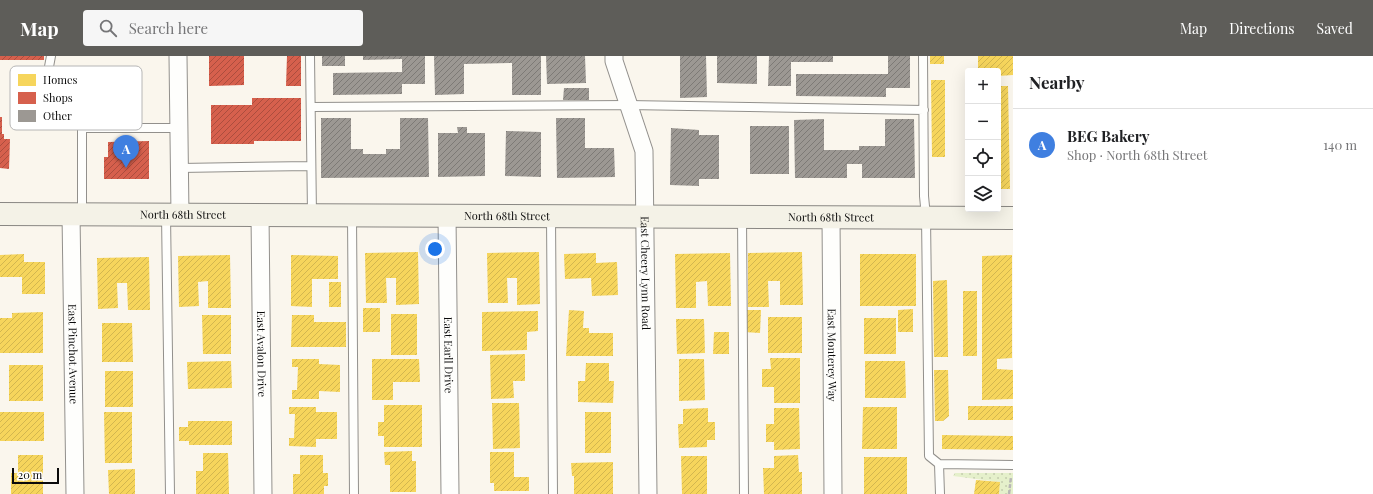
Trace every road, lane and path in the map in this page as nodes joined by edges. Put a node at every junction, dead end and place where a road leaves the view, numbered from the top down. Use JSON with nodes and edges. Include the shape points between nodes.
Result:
{"nodes":[{"id":1,"x":51,"y":56,"type":"edge"},
{"id":2,"x":178,"y":56,"type":"edge"},
{"id":3,"x":310,"y":56,"type":"edge"},
{"id":4,"x":614,"y":56,"type":"edge"},
{"id":5,"x":924,"y":56,"type":"edge"},
{"id":6,"x":49,"y":66,"type":"edge"},
{"id":7,"x":628,"y":105,"type":"junction"},
{"id":8,"x":311,"y":107,"type":"junction"},
{"id":9,"x":924,"y":110,"type":"junction"},
{"id":10,"x":142,"y":128,"type":"edge"},
{"id":11,"x":179,"y":128,"type":"junction"},
{"id":12,"x":82,"y":130,"type":"edge"},
{"id":13,"x":311,"y":166,"type":"junction"},
{"id":14,"x":180,"y":168,"type":"junction"},
{"id":15,"x":0,"y":214,"type":"edge"},
{"id":16,"x":77,"y":214,"type":"junction"},
{"id":17,"x":260,"y":214,"type":"junction"},
{"id":18,"x":312,"y":214,"type":"junction"},
{"id":19,"x":173,"y":215,"type":"junction"},
{"id":20,"x":352,"y":215,"type":"junction"},
{"id":21,"x":447,"y":215,"type":"junction"},
{"id":22,"x":551,"y":216,"type":"junction"},
{"id":23,"x":645,"y":216,"type":"junction"},
{"id":24,"x":742,"y":216,"type":"junction"},
{"id":25,"x":831,"y":216,"type":"junction"},
{"id":26,"x":926,"y":217,"type":"junction"},
{"id":27,"x":1013,"y":218,"type":"edge"},
{"id":28,"x":939,"y":464,"type":"junction"},
{"id":29,"x":1012,"y":465,"type":"edge"},
{"id":30,"x":75,"y":494,"type":"edge"},
{"id":31,"x":170,"y":494,"type":"edge"},
{"id":32,"x":262,"y":494,"type":"edge"},
{"id":33,"x":354,"y":494,"type":"edge"},
{"id":34,"x":450,"y":494,"type":"edge"},
{"id":35,"x":553,"y":494,"type":"edge"},
{"id":36,"x":648,"y":494,"type":"edge"},
{"id":37,"x":744,"y":494,"type":"edge"},
{"id":38,"x":833,"y":494,"type":"edge"},
{"id":39,"x":940,"y":494,"type":"edge"},
{"id":40,"x":1009,"y":494,"type":"edge"}],
"edges":[{"from":1,"to":6,"type":"lane"},
{"from":2,"to":11,"type":"street"},
{"from":3,"to":8,"type":"lane"},
{"from":4,"to":7,"type":"street","name":"East Cheery Lynn Road"},
{"from":5,"to":9,"type":"lane"},
{"from":7,"to":8,"type":"lane"},
{"from":7,"to":9,"type":"lane"},
{"from":7,"to":23,"type":"street","name":"East Cheery Lynn Road","via":[[644,151]]},
{"from":8,"to":13,"type":"lane"},
{"from":9,"to":26,"type":"lane"},
{"from":10,"to":11,"type":"lane"},
{"from":11,"to":14,"type":"street"},
{"from":12,"to":16,"type":"lane"},
{"from":13,"to":14,"type":"lane"},
{"from":13,"to":18,"type":"lane"},
{"from":14,"to":19,"type":"street"},
{"from":15,"to":16,"type":"main road","name":"North 68th Street"},
{"from":16,"to":19,"type":"main road","name":"North 68th Street"},
{"from":16,"to":30,"type":"street","name":"East Pinchot Avenue"},
{"from":17,"to":18,"type":"main road","name":"North 68th Street"},
{"from":17,"to":19,"type":"main road","name":"North 68th Street"},
{"from":17,"to":32,"type":"street","name":"East Avalon Drive"},
{"from":18,"to":20,"type":"main road","name":"North 68th Street"},
{"from":19,"to":31,"type":"lane"},
{"from":20,"to":21,"type":"main road","name":"North 68th Street"},
{"from":20,"to":33,"type":"lane"},
{"from":21,"to":22,"type":"main road","name":"North 68th Street"},
{"from":21,"to":34,"type":"street","name":"East Earll Drive"},
{"from":22,"to":23,"type":"main road","name":"North 68th Street"},
{"from":22,"to":35,"type":"lane"},
{"from":23,"to":24,"type":"main road","name":"North 68th Street"},
{"from":23,"to":36,"type":"street","name":"East Cheery Lynn Road"},
{"from":24,"to":25,"type":"main road","name":"North 68th Street"},
{"from":24,"to":37,"type":"lane"},
{"from":25,"to":26,"type":"main road","name":"North 68th Street"},
{"from":25,"to":38,"type":"street","name":"East Monterey Way"},
{"from":26,"to":27,"type":"main road","name":"North 68th Street"},
{"from":26,"to":28,"type":"lane","via":[[929,456]]},
{"from":28,"to":29,"type":"lane"},
{"from":28,"to":39,"type":"lane"},
{"from":29,"to":40,"type":"path"}]}
